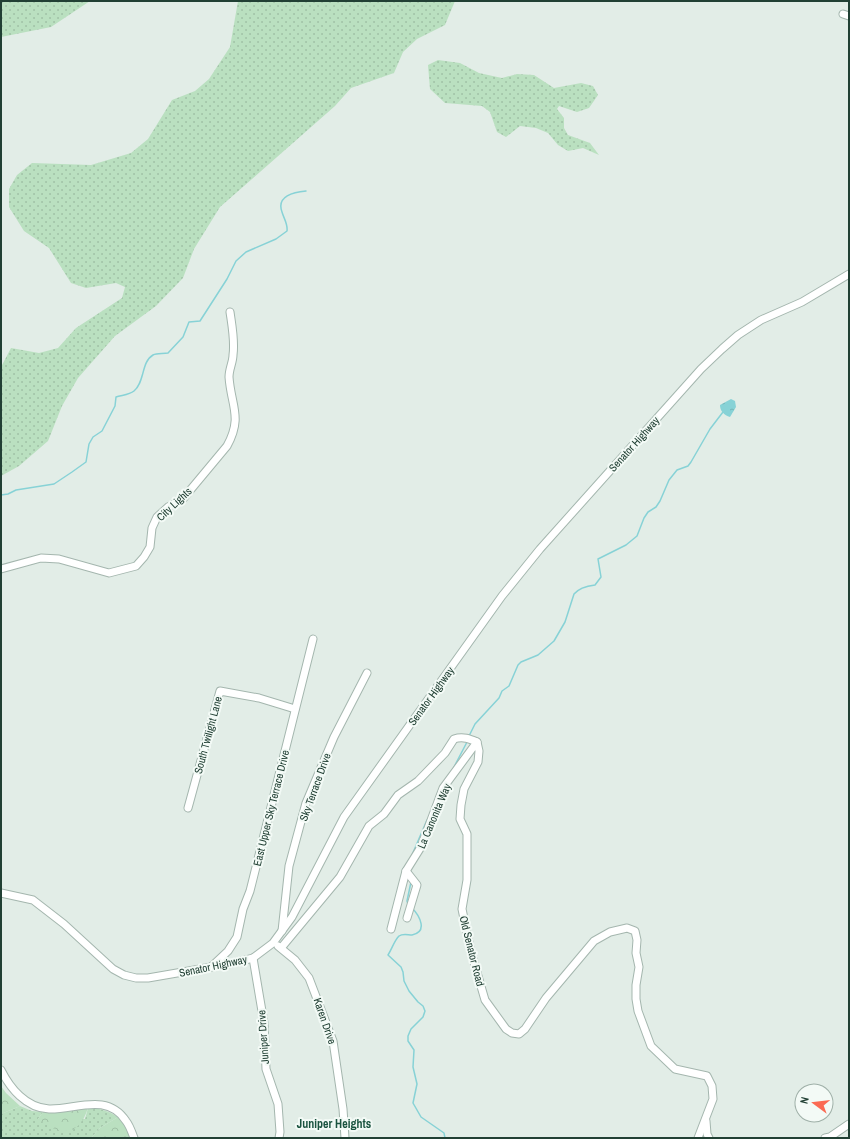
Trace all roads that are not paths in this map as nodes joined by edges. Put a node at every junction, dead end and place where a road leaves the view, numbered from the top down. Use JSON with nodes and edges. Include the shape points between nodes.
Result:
{"nodes":[{"id":1,"x":849,"y":274,"type":"edge"},
{"id":2,"x":230,"y":312,"type":"dead end"},
{"id":3,"x":1,"y":569,"type":"edge"},
{"id":4,"x":313,"y":639,"type":"dead end"},
{"id":5,"x":367,"y":673,"type":"dead end"},
{"id":6,"x":295,"y":709,"type":"junction"},
{"id":7,"x":477,"y":742,"type":"junction"},
{"id":8,"x":188,"y":808,"type":"dead end"},
{"id":9,"x":406,"y":871,"type":"junction"},
{"id":10,"x":1,"y":893,"type":"edge"},
{"id":11,"x":407,"y":918,"type":"dead end"},
{"id":12,"x":391,"y":929,"type":"dead end"},
{"id":13,"x":282,"y":933,"type":"junction"},
{"id":14,"x":273,"y":943,"type":"junction"},
{"id":15,"x":281,"y":948,"type":"junction"},
{"id":16,"x":253,"y":958,"type":"junction"},
{"id":17,"x":211,"y":967,"type":"junction"},
{"id":18,"x":1,"y":1070,"type":"edge"},
{"id":19,"x":705,"y":1118,"type":"junction"},
{"id":20,"x":849,"y":1124,"type":"edge"},
{"id":21,"x":134,"y":1138,"type":"edge"},
{"id":22,"x":279,"y":1138,"type":"edge"},
{"id":23,"x":345,"y":1138,"type":"edge"},
{"id":24,"x":698,"y":1138,"type":"edge"},
{"id":25,"x":709,"y":1138,"type":"edge"},
{"id":26,"x":825,"y":1138,"type":"edge"}],
"edges":[{"from":1,"to":13,"type":"street","name":"Senator Highway","via":[[802,302],[761,320],[722,349],[701,369],[540,550],[502,596],[344,817]]},
{"from":2,"to":3,"type":"street","name":"City Lights","via":[[234,349],[229,375],[236,424],[233,436],[182,500],[168,507],[157,517],[152,528],[150,547],[144,558],[136,566],[109,572],[59,559],[41,558]]},
{"from":4,"to":6,"type":"street","name":"East Upper Sky Terrace Drive"},
{"from":5,"to":13,"type":"street","name":"Sky Terrace Drive","via":[[334,737],[306,803],[290,866]]},
{"from":6,"to":8,"type":"street","name":"South Twilight Lane","via":[[258,698],[220,691]]},
{"from":6,"to":17,"type":"street","name":"East Upper Sky Terrace Drive","via":[[237,937],[228,951]]},
{"from":7,"to":9,"type":"street","name":"La Canonita Way","via":[[444,788],[422,847]]},
{"from":7,"to":15,"type":"street","via":[[468,738],[454,739],[445,754],[418,781],[398,795],[384,814],[369,826],[340,877]]},
{"from":7,"to":19,"type":"street","name":"Old Senator Road","via":[[478,762],[464,789],[461,805],[460,819],[467,834],[467,880],[462,909],[471,952],[486,1000],[506,1028],[512,1033],[519,1034],[594,941],[610,932],[628,928],[635,931],[639,967],[636,999],[651,1046],[674,1069],[707,1076],[712,1086],[713,1099]]},
{"from":9,"to":11,"type":"street","via":[[417,885]]},
{"from":9,"to":12,"type":"street","name":"La Canonita Way"},
{"from":10,"to":17,"type":"street","name":"Senator Highway","via":[[33,900],[64,924],[113,969],[124,975],[148,978]]},
{"from":13,"to":14,"type":"street","name":"Senator Highway"},
{"from":14,"to":15,"type":"street","name":"Karen Drive"},
{"from":14,"to":16,"type":"street","name":"Senator Highway"},
{"from":15,"to":23,"type":"street","name":"Karen Drive","via":[[295,960],[309,978],[333,1041]]},
{"from":16,"to":17,"type":"street","name":"Senator Highway"},
{"from":16,"to":22,"type":"street","name":"Juniper Drive","via":[[264,1023],[266,1069],[278,1104]]},
{"from":18,"to":21,"type":"street","via":[[18,1095],[42,1108],[97,1104],[114,1109],[126,1121]]},
{"from":19,"to":24,"type":"street","name":"Old Senator Road"},
{"from":19,"to":25,"type":"street"},
{"from":20,"to":26,"type":"street"}]}
